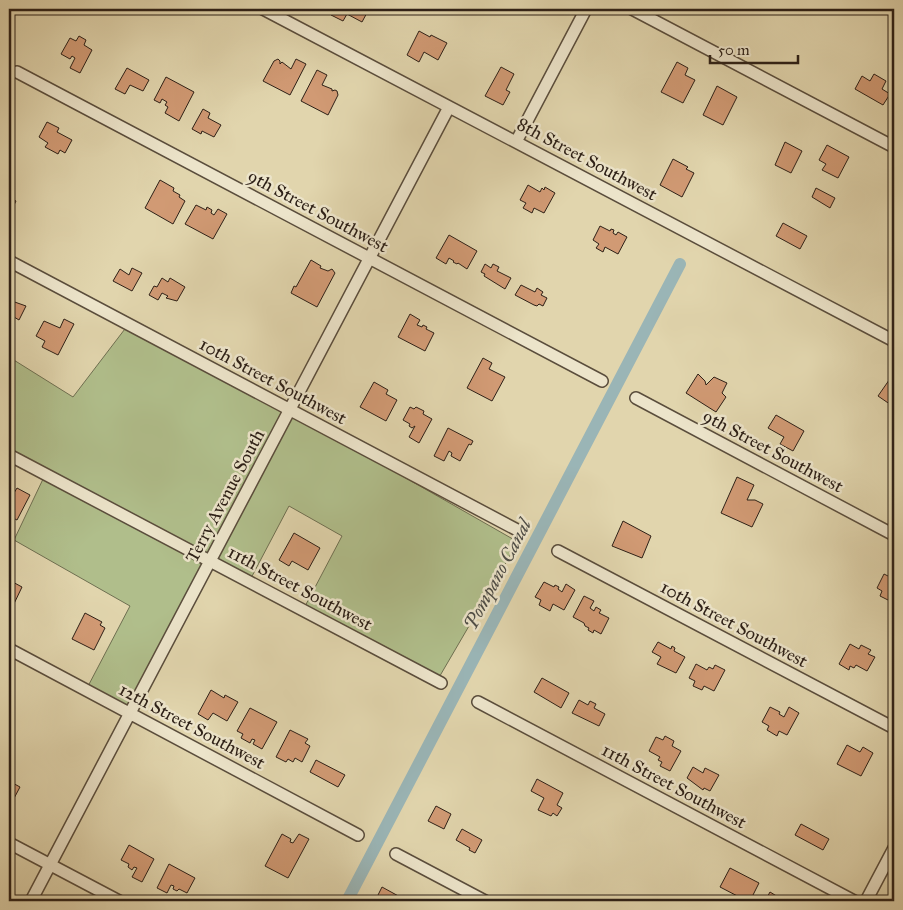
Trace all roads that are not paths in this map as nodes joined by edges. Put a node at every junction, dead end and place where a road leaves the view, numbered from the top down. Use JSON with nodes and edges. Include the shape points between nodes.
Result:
{"nodes":[{"id":1,"x":263,"y":9,"type":"edge"},
{"id":2,"x":586,"y":9,"type":"edge"},
{"id":3,"x":632,"y":9,"type":"edge"},
{"id":4,"x":17,"y":72,"type":"dead end"},
{"id":5,"x":450,"y":107,"type":"junction"},
{"id":6,"x":516,"y":142,"type":"junction"},
{"id":7,"x":894,"y":147,"type":"edge"},
{"id":8,"x":370,"y":258,"type":"junction"},
{"id":9,"x":9,"y":261,"type":"edge"},
{"id":10,"x":894,"y":341,"type":"edge"},
{"id":11,"x":602,"y":381,"type":"dead end"},
{"id":12,"x":636,"y":398,"type":"dead end"},
{"id":13,"x":289,"y":410,"type":"junction"},
{"id":14,"x":9,"y":455,"type":"edge"},
{"id":15,"x":521,"y":532,"type":"dead end"},
{"id":16,"x":894,"y":535,"type":"edge"},
{"id":17,"x":558,"y":551,"type":"dead end"},
{"id":18,"x":210,"y":561,"type":"junction"},
{"id":19,"x":9,"y":649,"type":"edge"},
{"id":20,"x":441,"y":684,"type":"dead end"},
{"id":21,"x":478,"y":702,"type":"dead end"},
{"id":22,"x":130,"y":713,"type":"junction"},
{"id":23,"x":894,"y":728,"type":"edge"},
{"id":24,"x":358,"y":835,"type":"dead end"},
{"id":25,"x":9,"y":844,"type":"edge"},
{"id":26,"x":894,"y":848,"type":"edge"},
{"id":27,"x":396,"y":854,"type":"dead end"},
{"id":28,"x":50,"y":865,"type":"junction"},
{"id":29,"x":31,"y":901,"type":"edge"},
{"id":30,"x":119,"y":901,"type":"edge"},
{"id":31,"x":485,"y":901,"type":"edge"},
{"id":32,"x":854,"y":901,"type":"edge"},
{"id":33,"x":866,"y":901,"type":"edge"}],
"edges":[{"from":1,"to":5,"type":"street","name":"8th Street Southwest"},
{"from":2,"to":6,"type":"street"},
{"from":3,"to":7,"type":"street"},
{"from":4,"to":8,"type":"street","name":"9th Street Southwest"},
{"from":5,"to":6,"type":"street","name":"8th Street Southwest"},
{"from":5,"to":8,"type":"street","name":"Terry Avenue South"},
{"from":6,"to":10,"type":"street","name":"8th Street Southwest"},
{"from":8,"to":11,"type":"street","name":"9th Street Southwest"},
{"from":8,"to":13,"type":"street","name":"Terry Avenue South"},
{"from":9,"to":13,"type":"street","name":"10th Street Southwest"},
{"from":12,"to":16,"type":"street","name":"9th Street Southwest"},
{"from":13,"to":15,"type":"street","name":"10th Street Southwest"},
{"from":13,"to":18,"type":"street","name":"Terry Avenue South"},
{"from":14,"to":18,"type":"street","name":"11th Street Southwest"},
{"from":17,"to":23,"type":"street","name":"10th Street Southwest"},
{"from":18,"to":20,"type":"street","name":"11th Street Southwest"},
{"from":18,"to":22,"type":"street","name":"Terry Avenue South"},
{"from":19,"to":22,"type":"street","name":"12th Street Southwest"},
{"from":21,"to":32,"type":"street","name":"11th Street Southwest"},
{"from":22,"to":24,"type":"street","name":"12th Street Southwest"},
{"from":22,"to":28,"type":"street","name":"Terry Avenue South"},
{"from":25,"to":28,"type":"street"},
{"from":26,"to":33,"type":"street"},
{"from":27,"to":31,"type":"street"},
{"from":28,"to":29,"type":"street","name":"Terry Avenue South"},
{"from":28,"to":30,"type":"street"}]}
